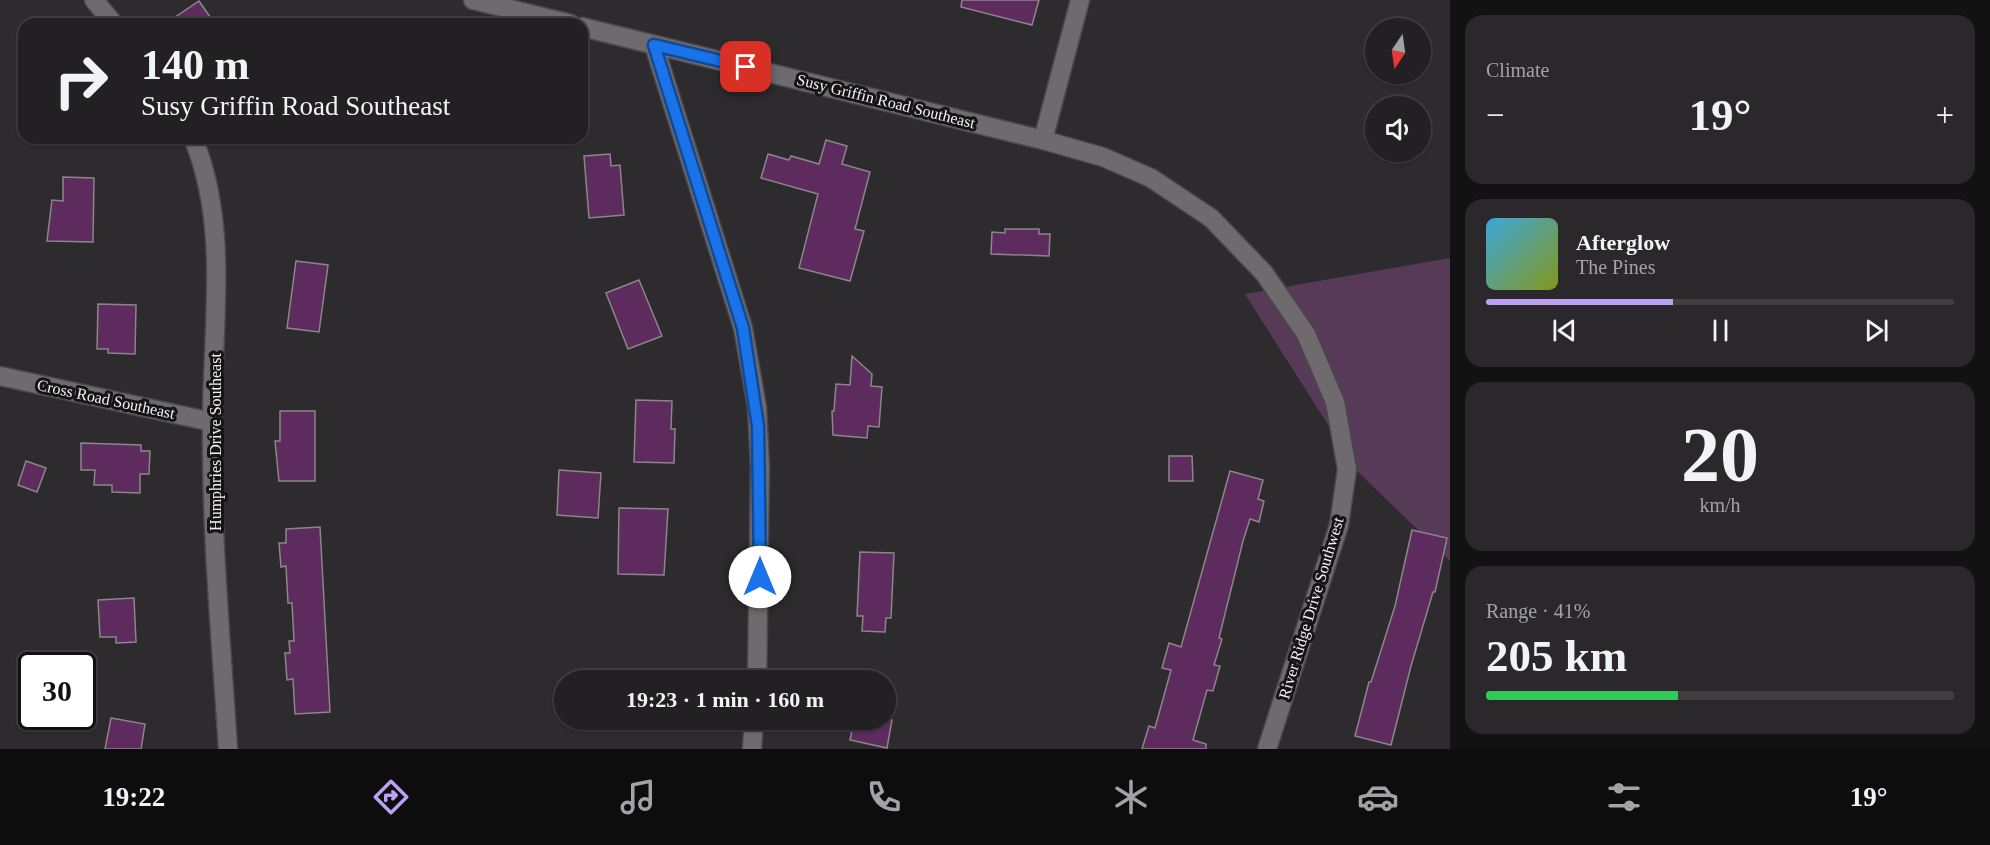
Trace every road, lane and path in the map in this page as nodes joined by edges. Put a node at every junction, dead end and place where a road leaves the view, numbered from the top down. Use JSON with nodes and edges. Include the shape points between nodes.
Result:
{"nodes":[{"id":1,"x":94,"y":0,"type":"edge"},
{"id":2,"x":473,"y":0,"type":"edge"},
{"id":3,"x":1080,"y":0,"type":"edge"},
{"id":4,"x":109,"y":18,"type":"edge"},
{"id":5,"x":546,"y":18,"type":"edge"},
{"id":6,"x":588,"y":28,"type":"edge"},
{"id":7,"x":654,"y":45,"type":"junction"},
{"id":8,"x":1043,"y":140,"type":"junction"},
{"id":9,"x":196,"y":144,"type":"edge"},
{"id":10,"x":1151,"y":178,"type":"joint"},
{"id":11,"x":0,"y":376,"type":"edge"},
{"id":12,"x":212,"y":422,"type":"junction"},
{"id":13,"x":757,"y":670,"type":"edge"},
{"id":14,"x":753,"y":730,"type":"edge"},
{"id":15,"x":228,"y":749,"type":"edge"},
{"id":16,"x":752,"y":749,"type":"edge"},
{"id":17,"x":1267,"y":749,"type":"edge"}],
"edges":[{"from":1,"to":4,"type":"street"},
{"from":2,"to":5,"type":"street"},
{"from":3,"to":8,"type":"street"},
{"from":6,"to":7,"type":"street","name":"Susy Griffin Road Southeast"},
{"from":7,"to":8,"type":"street","name":"Susy Griffin Road Southeast"},
{"from":7,"to":13,"type":"street","via":[[743,328],[757,406]]},
{"from":8,"to":10,"type":"street","name":"Susy Griffin Road Southeast","via":[[1103,157]]},
{"from":9,"to":12,"type":"street","name":"Humphries Drive Southeast","via":[[207,170],[217,274]]},
{"from":10,"to":17,"type":"street","name":"River Ridge Drive Southwest","via":[[1210,218],[1264,273],[1306,334],[1335,402],[1347,469],[1339,525]]},
{"from":11,"to":12,"type":"street","name":"Cross Road Southeast"},
{"from":12,"to":15,"type":"street","name":"Humphries Drive Southeast"},
{"from":14,"to":16,"type":"street"}]}
